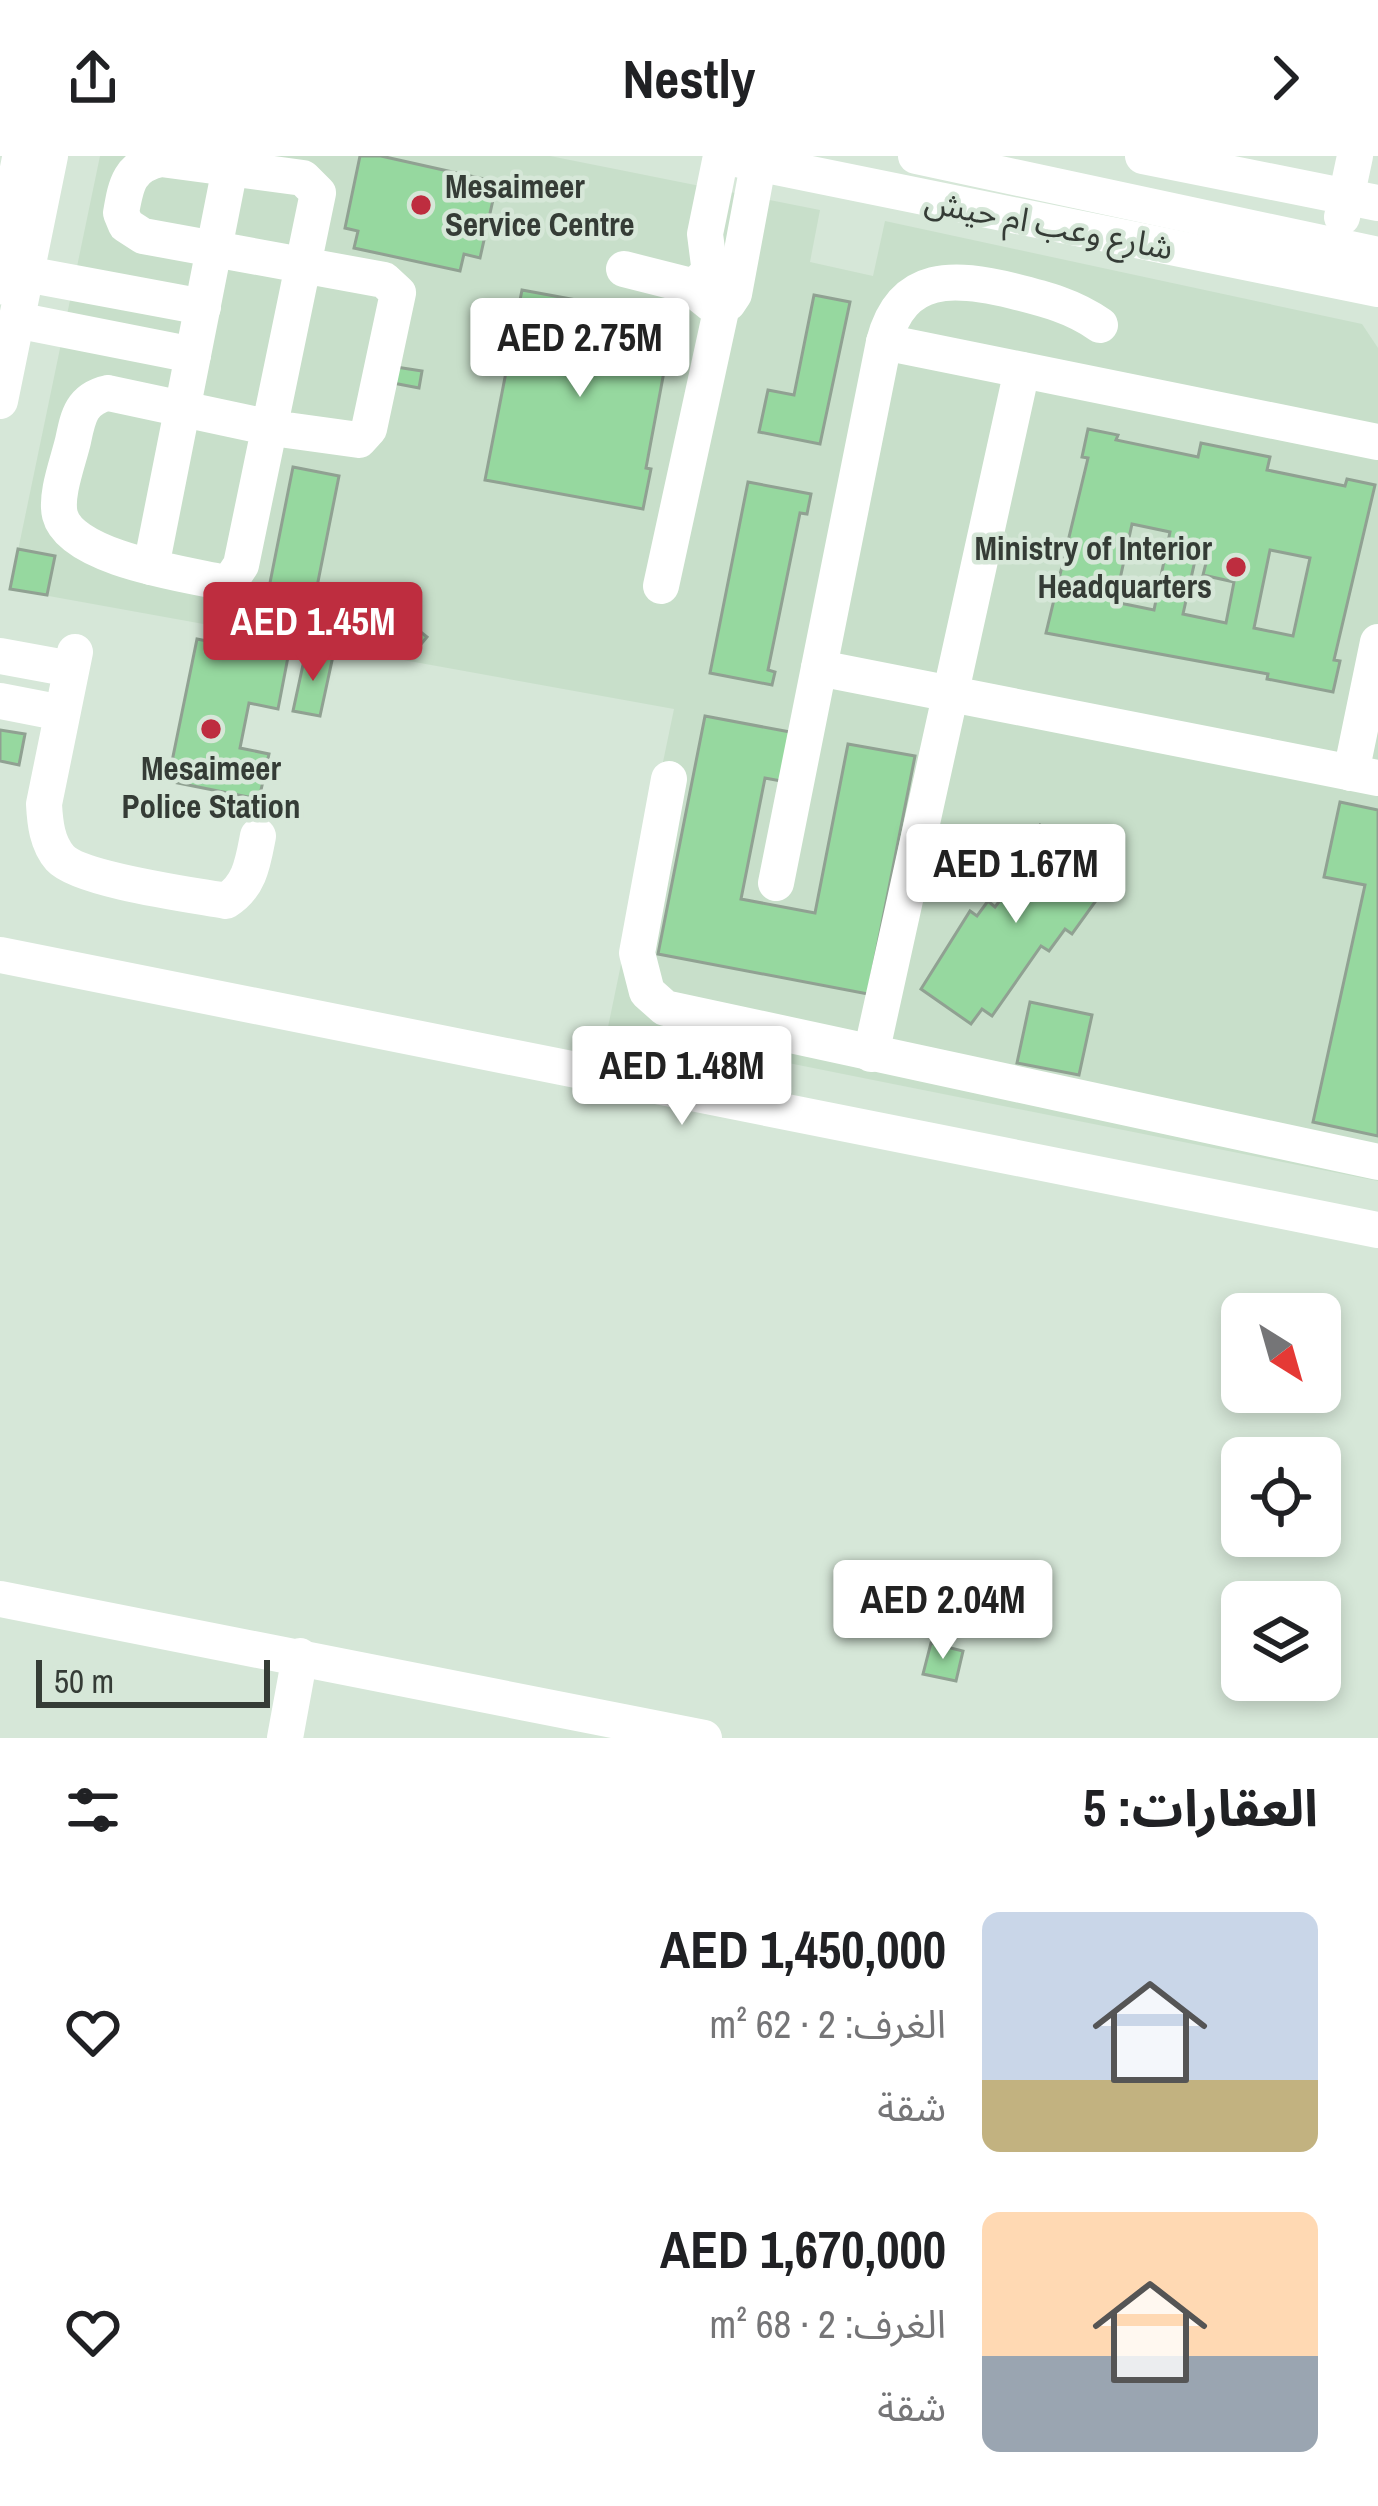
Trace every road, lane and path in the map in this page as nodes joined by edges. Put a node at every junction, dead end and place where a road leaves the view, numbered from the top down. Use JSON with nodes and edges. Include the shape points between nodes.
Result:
{"nodes":[{"id":1,"x":26,"y":156,"type":"edge"},
{"id":2,"x":50,"y":156,"type":"edge"},
{"id":3,"x":721,"y":156,"type":"edge"},
{"id":4,"x":1143,"y":156,"type":"edge"},
{"id":5,"x":1355,"y":156,"type":"edge"},
{"id":6,"x":928,"y":158,"type":"edge"},
{"id":7,"x":758,"y":165,"type":"junction"},
{"id":8,"x":1248,"y":165,"type":"edge"},
{"id":9,"x":230,"y":168,"type":"junction"},
{"id":10,"x":884,"y":191,"type":"junction"},
{"id":11,"x":1362,"y":200,"type":"edge"},
{"id":12,"x":1335,"y":246,"type":"junction"},
{"id":13,"x":214,"y":250,"type":"junction"},
{"id":14,"x":306,"y":267,"type":"junction"},
{"id":15,"x":624,"y":269,"type":"dead end"},
{"id":16,"x":1377,"y":281,"type":"edge"},
{"id":17,"x":716,"y":287,"type":"junction"},
{"id":18,"x":14,"y":292,"type":"edge"},
{"id":19,"x":203,"y":307,"type":"junction"},
{"id":20,"x":1100,"y":326,"type":"dead end"},
{"id":21,"x":884,"y":342,"type":"junction"},
{"id":22,"x":194,"y":356,"type":"junction"},
{"id":23,"x":1022,"y":370,"type":"junction"},
{"id":24,"x":0,"y":401,"type":"edge"},
{"id":25,"x":182,"y":409,"type":"junction"},
{"id":26,"x":272,"y":428,"type":"junction"},
{"id":27,"x":1378,"y":442,"type":"edge"},
{"id":28,"x":151,"y":567,"type":"junction"},
{"id":29,"x":662,"y":586,"type":"dead end"},
{"id":30,"x":1378,"y":642,"type":"edge"},
{"id":31,"x":0,"y":656,"type":"edge"},
{"id":32,"x":819,"y":668,"type":"junction"},
{"id":33,"x":953,"y":695,"type":"junction"},
{"id":34,"x":0,"y":701,"type":"edge"},
{"id":35,"x":62,"y":713,"type":"junction"},
{"id":36,"x":1365,"y":776,"type":"edge"},
{"id":37,"x":669,"y":779,"type":"dead end"},
{"id":38,"x":258,"y":836,"type":"dead end"},
{"id":39,"x":776,"y":884,"type":"dead end"},
{"id":40,"x":0,"y":955,"type":"edge"},
{"id":41,"x":871,"y":1054,"type":"junction"},
{"id":42,"x":1378,"y":1162,"type":"edge"},
{"id":43,"x":1378,"y":1230,"type":"edge"},
{"id":44,"x":0,"y":1599,"type":"edge"},
{"id":45,"x":300,"y":1656,"type":"junction"},
{"id":46,"x":285,"y":1738,"type":"edge"},
{"id":47,"x":704,"y":1738,"type":"edge"}],
"edges":[{"from":1,"to":18,"type":"main road"},
{"from":2,"to":18,"type":"street"},
{"from":3,"to":7,"type":"street","name":"شارع وعب ام حيش"},
{"from":3,"to":17,"type":"street","via":[[704,243]]},
{"from":4,"to":8,"type":"street"},
{"from":5,"to":11,"type":"street"},
{"from":6,"to":10,"type":"street"},
{"from":6,"to":12,"type":"street","name":"شارع وعب ام حيش"},
{"from":7,"to":10,"type":"street","name":"شارع وعب ام حيش"},
{"from":7,"to":17,"type":"street"},
{"from":8,"to":11,"type":"street"},
{"from":9,"to":13,"type":"street"},
{"from":9,"to":13,"type":"street","via":[[161,159],[144,163],[126,184],[121,213],[133,232]]},
{"from":9,"to":14,"type":"street","via":[[315,186]]},
{"from":10,"to":16,"type":"street","name":"شارع وعب ام حيش"},
{"from":11,"to":12,"type":"street"},
{"from":12,"to":16,"type":"street","name":"شارع وعب ام حيش"},
{"from":13,"to":14,"type":"street"},
{"from":13,"to":19,"type":"street"},
{"from":14,"to":26,"type":"street"},
{"from":14,"to":26,"type":"street","via":[[385,280],[395,287],[397,306],[367,434],[353,440]]},
{"from":15,"to":17,"type":"street"},
{"from":17,"to":29,"type":"street"},
{"from":18,"to":19,"type":"street"},
{"from":18,"to":22,"type":"street"},
{"from":18,"to":24,"type":"street"},
{"from":19,"to":22,"type":"street"},
{"from":20,"to":21,"type":"street","via":[[1054,302],[945,280],[904,302]]},
{"from":21,"to":23,"type":"street"},
{"from":21,"to":32,"type":"street"},
{"from":22,"to":25,"type":"street"},
{"from":23,"to":27,"type":"street"},
{"from":23,"to":33,"type":"street"},
{"from":25,"to":26,"type":"street"},
{"from":25,"to":28,"type":"street"},
{"from":25,"to":28,"type":"street","via":[[94,396],[80,411],[67,467],[59,510],[67,529]]},
{"from":26,"to":28,"type":"street","via":[[237,574],[221,582]]},
{"from":30,"to":36,"type":"street"},
{"from":31,"to":35,"type":"street","via":[[73,660]]},
{"from":32,"to":33,"type":"street"},
{"from":32,"to":39,"type":"street"},
{"from":33,"to":36,"type":"street"},
{"from":33,"to":41,"type":"street"},
{"from":34,"to":35,"type":"street"},
{"from":35,"to":38,"type":"street","via":[[44,804],[52,845],[69,865],[226,901],[246,881]]},
{"from":37,"to":41,"type":"street","via":[[637,953],[646,992],[676,1013]]},
{"from":40,"to":43,"type":"street"},
{"from":41,"to":42,"type":"street"},
{"from":44,"to":45,"type":"street"},
{"from":45,"to":46,"type":"street"},
{"from":45,"to":47,"type":"street"}]}
